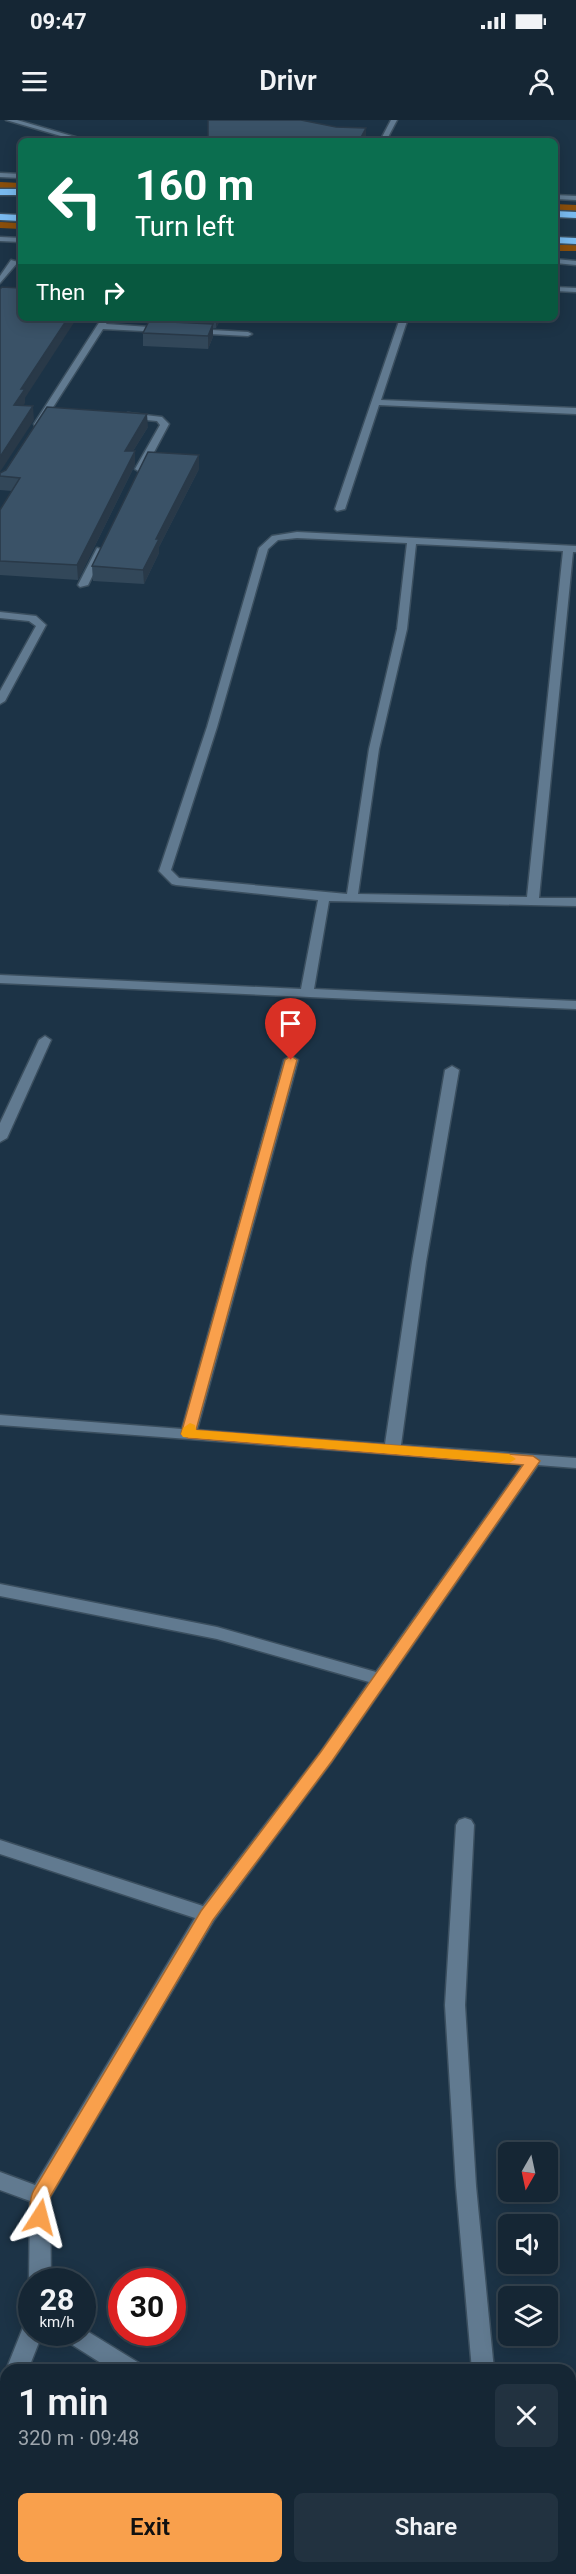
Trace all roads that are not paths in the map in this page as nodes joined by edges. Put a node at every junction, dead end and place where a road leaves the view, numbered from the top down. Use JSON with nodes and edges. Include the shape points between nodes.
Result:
{"nodes":[{"id":1,"x":9,"y":120,"type":"edge"},
{"id":2,"x":394,"y":120,"type":"edge"},
{"id":3,"x":75,"y":138,"type":"edge"},
{"id":4,"x":385,"y":138,"type":"edge"},
{"id":5,"x":0,"y":175,"type":"edge"},
{"id":6,"x":18,"y":176,"type":"edge"},
{"id":7,"x":0,"y":192,"type":"edge"},
{"id":8,"x":18,"y":192,"type":"edge"},
{"id":9,"x":558,"y":197,"type":"edge"},
{"id":10,"x":576,"y":198,"type":"edge"},
{"id":11,"x":558,"y":214,"type":"edge"},
{"id":12,"x":576,"y":215,"type":"edge"},
{"id":13,"x":0,"y":217,"type":"edge"},
{"id":14,"x":18,"y":218,"type":"edge"},
{"id":15,"x":0,"y":239,"type":"edge"},
{"id":16,"x":18,"y":240,"type":"edge"},
{"id":17,"x":558,"y":240,"type":"edge"},
{"id":18,"x":576,"y":241,"type":"edge"},
{"id":19,"x":0,"y":261,"type":"edge"},
{"id":20,"x":558,"y":261,"type":"edge"},
{"id":21,"x":17,"y":262,"type":"edge"},
{"id":22,"x":576,"y":263,"type":"edge"},
{"id":23,"x":0,"y":281,"type":"edge"},
{"id":24,"x":558,"y":289,"type":"edge"},
{"id":25,"x":576,"y":290,"type":"edge"},
{"id":26,"x":104,"y":321,"type":"edge"},
{"id":27,"x":403,"y":321,"type":"edge"},
{"id":28,"x":100,"y":327,"type":"junction"},
{"id":29,"x":169,"y":330,"type":"edge"},
{"id":30,"x":180,"y":331,"type":"edge"},
{"id":31,"x":248,"y":334,"type":"dead end"},
{"id":32,"x":375,"y":402,"type":"junction"},
{"id":33,"x":576,"y":411,"type":"edge"},
{"id":34,"x":45,"y":413,"type":"junction"},
{"id":35,"x":56,"y":413,"type":"edge"},
{"id":36,"x":112,"y":416,"type":"edge"},
{"id":37,"x":32,"y":433,"type":"edge"},
{"id":38,"x":133,"y":483,"type":"edge"},
{"id":39,"x":340,"y":509,"type":"dead end"},
{"id":40,"x":412,"y":541,"type":"junction"},
{"id":41,"x":103,"y":544,"type":"edge"},
{"id":42,"x":572,"y":549,"type":"edge"},
{"id":43,"x":83,"y":585,"type":"dead end"},
{"id":44,"x":0,"y":615,"type":"edge"},
{"id":45,"x":0,"y":702,"type":"edge"},
{"id":46,"x":324,"y":897,"type":"junction"},
{"id":47,"x":352,"y":897,"type":"junction"},
{"id":48,"x":533,"y":901,"type":"junction"},
{"id":49,"x":576,"y":902,"type":"edge"},
{"id":50,"x":0,"y":979,"type":"edge"},
{"id":51,"x":307,"y":993,"type":"junction"},
{"id":52,"x":576,"y":1005,"type":"edge"},
{"id":53,"x":45,"y":1040,"type":"dead end"},
{"id":54,"x":291,"y":1060,"type":"dead end"},
{"id":55,"x":452,"y":1070,"type":"dead end"},
{"id":56,"x":0,"y":1138,"type":"edge"},
{"id":57,"x":0,"y":1420,"type":"edge"},
{"id":58,"x":188,"y":1434,"type":"junction"},
{"id":59,"x":392,"y":1450,"type":"junction"},
{"id":60,"x":533,"y":1461,"type":"junction"},
{"id":61,"x":576,"y":1463,"type":"edge"},
{"id":62,"x":0,"y":1590,"type":"edge"},
{"id":63,"x":380,"y":1679,"type":"junction"},
{"id":64,"x":465,"y":1825,"type":"dead end"},
{"id":65,"x":0,"y":1847,"type":"edge"},
{"id":66,"x":207,"y":1915,"type":"junction"},
{"id":67,"x":0,"y":2181,"type":"edge"},
{"id":68,"x":40,"y":2196,"type":"junction"},
{"id":69,"x":40,"y":2268,"type":"edge"},
{"id":70,"x":26,"y":2346,"type":"edge"},
{"id":71,"x":93,"y":2346,"type":"edge"},
{"id":72,"x":19,"y":2364,"type":"edge"},
{"id":73,"x":122,"y":2364,"type":"edge"},
{"id":74,"x":482,"y":2364,"type":"edge"}],
"edges":[{"from":1,"to":3,"type":"street"},
{"from":2,"to":4,"type":"street"},
{"from":5,"to":6,"type":"street"},
{"from":7,"to":8,"type":"highway"},
{"from":9,"to":10,"type":"street"},
{"from":11,"to":12,"type":"highway"},
{"from":13,"to":14,"type":"highway"},
{"from":15,"to":16,"type":"street"},
{"from":17,"to":18,"type":"highway"},
{"from":19,"to":21,"type":"street"},
{"from":20,"to":22,"type":"street"},
{"from":21,"to":23,"type":"street"},
{"from":24,"to":25,"type":"street"},
{"from":26,"to":28,"type":"street"},
{"from":27,"to":32,"type":"street"},
{"from":28,"to":29,"type":"street"},
{"from":28,"to":34,"type":"street"},
{"from":30,"to":31,"type":"street"},
{"from":32,"to":33,"type":"street"},
{"from":32,"to":39,"type":"street"},
{"from":34,"to":35,"type":"street"},
{"from":34,"to":37,"type":"street"},
{"from":36,"to":38,"type":"street","via":[[159,419],[165,424]]},
{"from":40,"to":42,"type":"street"},
{"from":40,"to":46,"type":"street","via":[[297,536],[275,538],[264,548],[165,871],[176,881]]},
{"from":40,"to":47,"type":"street","via":[[402,629],[374,749]]},
{"from":41,"to":43,"type":"street"},
{"from":42,"to":48,"type":"street"},
{"from":44,"to":45,"type":"street","via":[[32,618],[41,625]]},
{"from":46,"to":47,"type":"street"},
{"from":46,"to":51,"type":"street"},
{"from":47,"to":48,"type":"street"},
{"from":48,"to":49,"type":"street"},
{"from":50,"to":51,"type":"street"},
{"from":51,"to":52,"type":"street"},
{"from":53,"to":56,"type":"street"},
{"from":54,"to":58,"type":"street"},
{"from":55,"to":59,"type":"street"},
{"from":57,"to":58,"type":"street"},
{"from":58,"to":59,"type":"street"},
{"from":59,"to":60,"type":"street"},
{"from":60,"to":61,"type":"street"},
{"from":60,"to":63,"type":"street"},
{"from":62,"to":63,"type":"street","via":[[217,1633]]},
{"from":63,"to":66,"type":"street"},
{"from":64,"to":74,"type":"street","via":[[455,2005]]},
{"from":65,"to":66,"type":"street"},
{"from":66,"to":68,"type":"street"},
{"from":67,"to":68,"type":"street"},
{"from":68,"to":69,"type":"street"},
{"from":70,"to":72,"type":"street"},
{"from":71,"to":73,"type":"street"}]}
